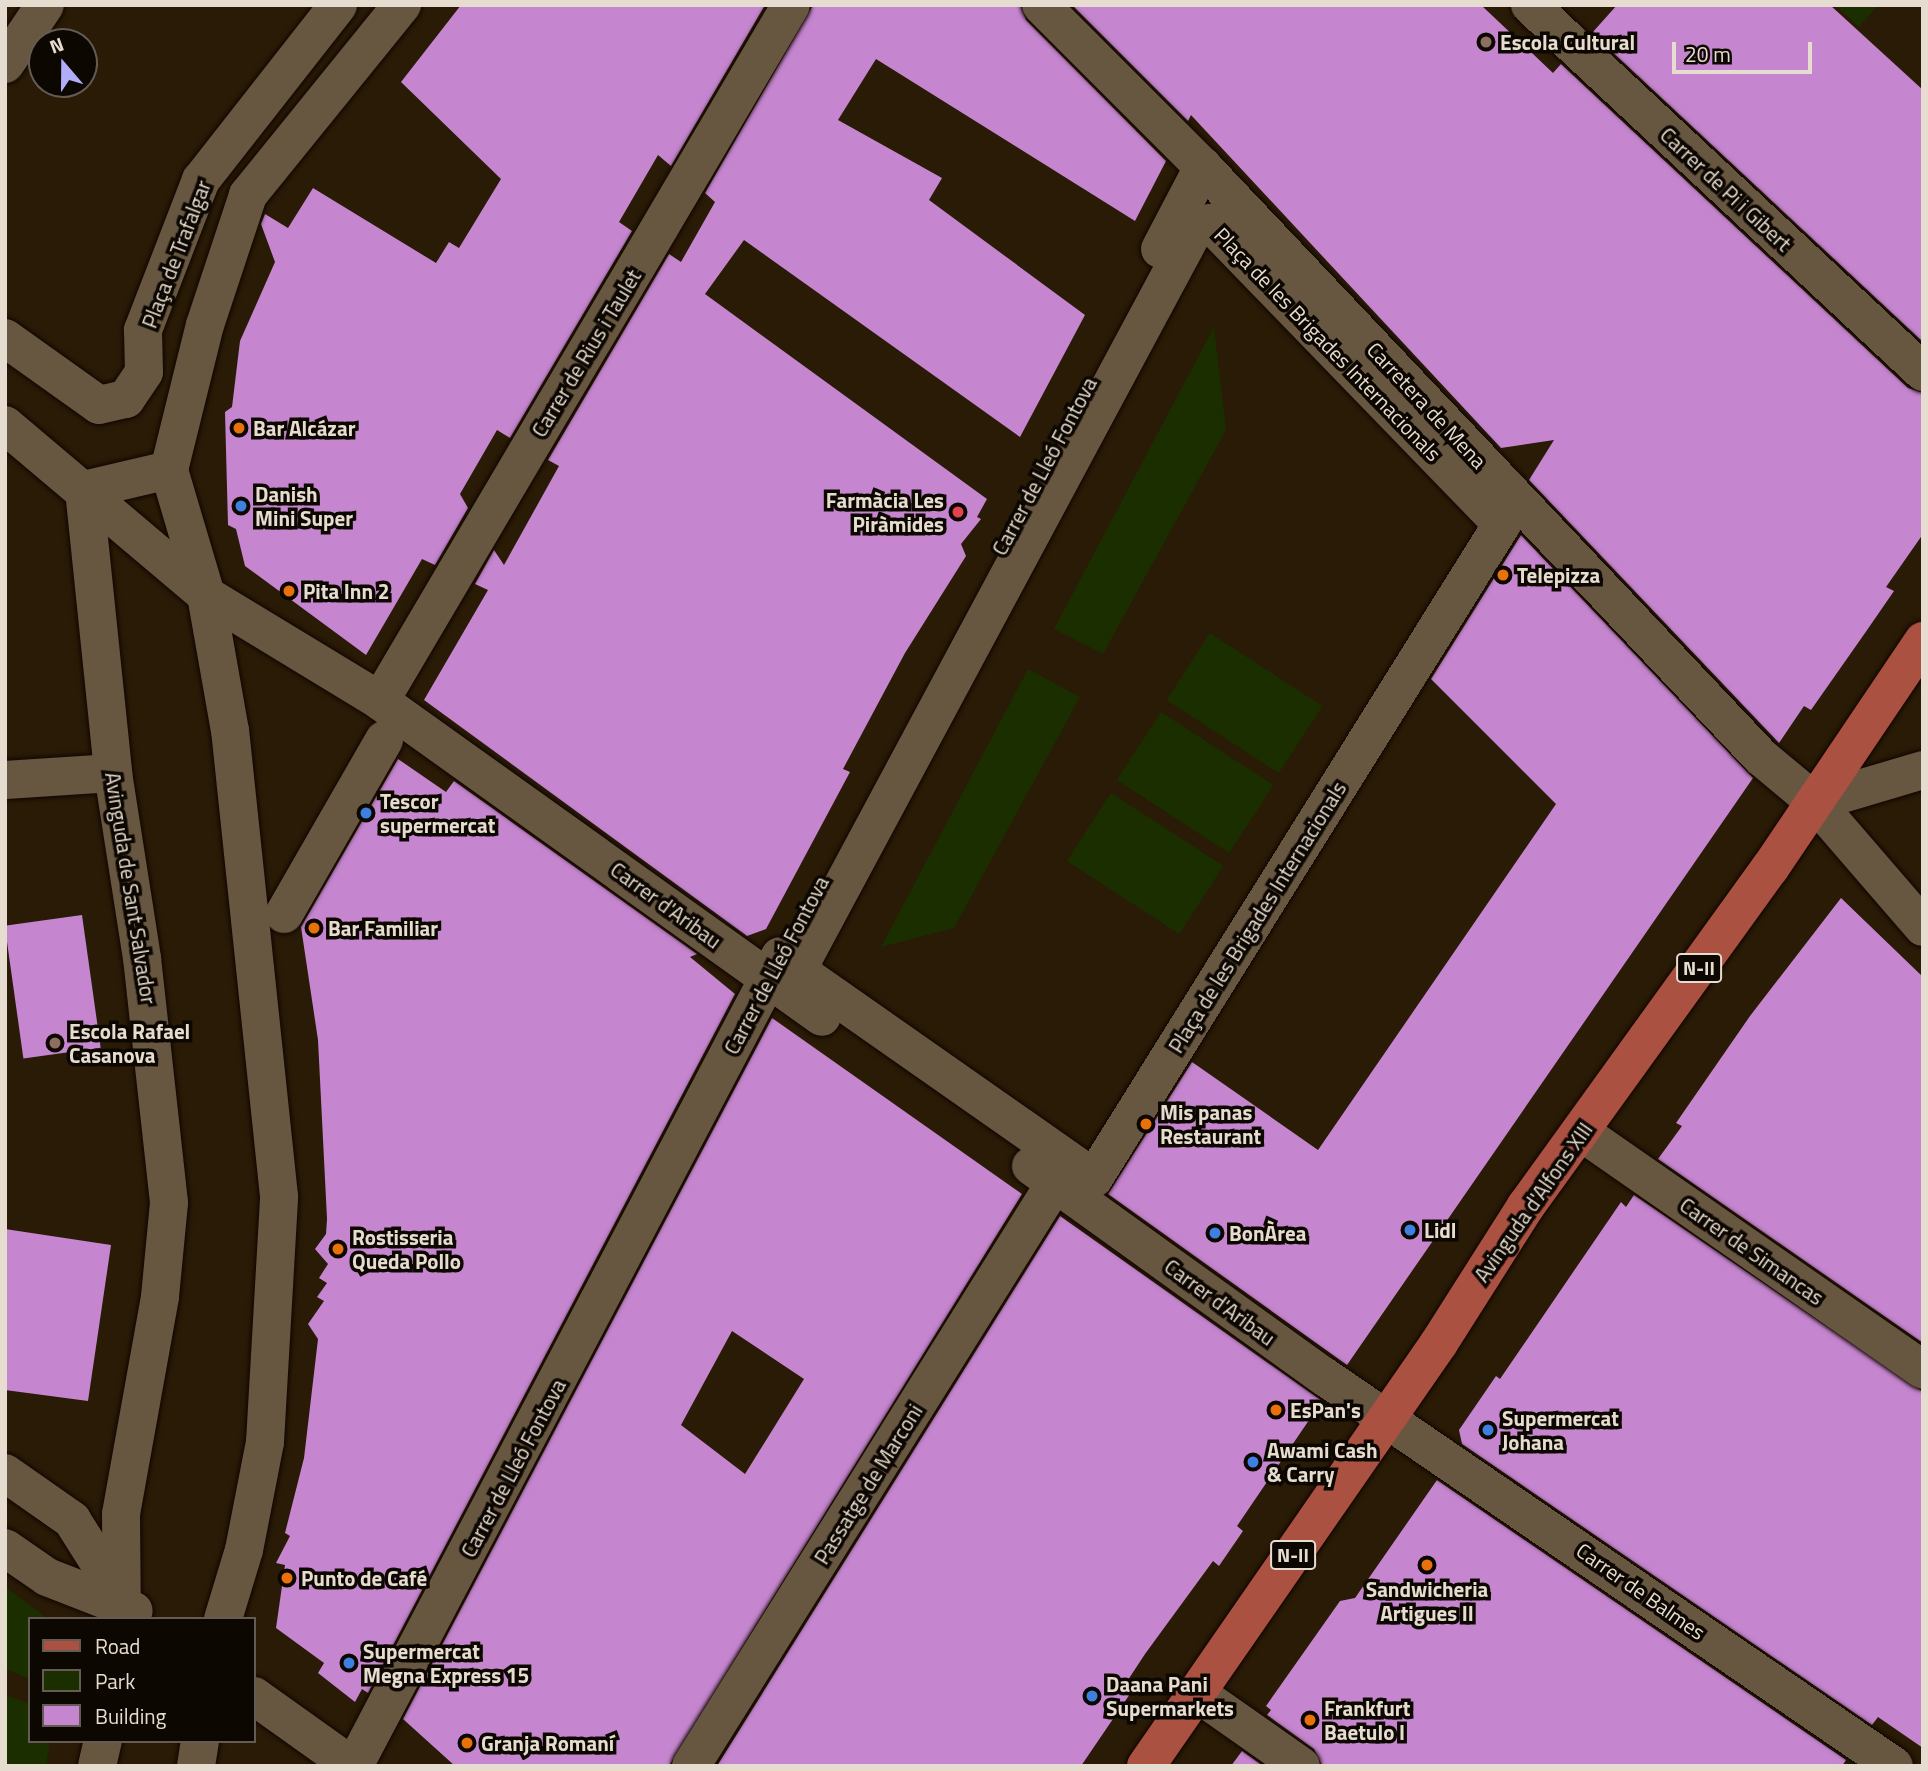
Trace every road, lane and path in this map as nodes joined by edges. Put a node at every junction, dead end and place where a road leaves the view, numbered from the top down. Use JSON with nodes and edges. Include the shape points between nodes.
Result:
{"nodes":[{"id":1,"x":45,"y":5,"type":"edge"},
{"id":2,"x":338,"y":5,"type":"edge"},
{"id":3,"x":402,"y":5,"type":"edge"},
{"id":4,"x":791,"y":5,"type":"edge"},
{"id":5,"x":1041,"y":5,"type":"edge"},
{"id":6,"x":1530,"y":5,"type":"edge"},
{"id":7,"x":5,"y":64,"type":"edge"},
{"id":8,"x":1203,"y":167,"type":"junction"},
{"id":9,"x":5,"y":338,"type":"edge"},
{"id":10,"x":1923,"y":372,"type":"edge"},
{"id":11,"x":5,"y":425,"type":"edge"},
{"id":12,"x":169,"y":470,"type":"junction"},
{"id":13,"x":84,"y":490,"type":"junction"},
{"id":14,"x":206,"y":595,"type":"junction"},
{"id":15,"x":1923,"y":641,"type":"edge"},
{"id":16,"x":380,"y":701,"type":"junction"},
{"id":17,"x":383,"y":740,"type":"dead end"},
{"id":18,"x":1923,"y":770,"type":"edge"},
{"id":19,"x":113,"y":773,"type":"junction"},
{"id":20,"x":5,"y":780,"type":"edge"},
{"id":21,"x":1815,"y":802,"type":"junction"},
{"id":22,"x":284,"y":914,"type":"dead end"},
{"id":23,"x":1923,"y":927,"type":"edge"},
{"id":24,"x":768,"y":978,"type":"junction"},
{"id":25,"x":1581,"y":1132,"type":"junction"},
{"id":26,"x":1098,"y":1172,"type":"joint"},
{"id":27,"x":1050,"y":1192,"type":"junction"},
{"id":28,"x":1923,"y":1370,"type":"edge"},
{"id":29,"x":1388,"y":1417,"type":"junction"},
{"id":30,"x":5,"y":1473,"type":"edge"},
{"id":31,"x":5,"y":1548,"type":"edge"},
{"id":32,"x":131,"y":1614,"type":"edge"},
{"id":33,"x":224,"y":1617,"type":"edge"},
{"id":34,"x":1197,"y":1693,"type":"junction"},
{"id":35,"x":256,"y":1697,"type":"edge"},
{"id":36,"x":103,"y":1743,"type":"edge"},
{"id":37,"x":200,"y":1743,"type":"edge"},
{"id":38,"x":97,"y":1766,"type":"edge"},
{"id":39,"x":196,"y":1766,"type":"edge"},
{"id":40,"x":353,"y":1766,"type":"edge"},
{"id":41,"x":691,"y":1766,"type":"edge"},
{"id":42,"x":1146,"y":1766,"type":"edge"},
{"id":43,"x":1301,"y":1766,"type":"edge"},
{"id":44,"x":1894,"y":1766,"type":"edge"}],
"edges":[{"from":1,"to":7,"type":"street"},
{"from":2,"to":9,"type":"street","name":"Plaça de Trafalgar","via":[[201,180],[144,330],[144,372],[125,399],[99,405]]},
{"from":3,"to":12,"type":"street","via":[[248,195],[205,325]]},
{"from":4,"to":16,"type":"street","name":"Carrer de Rius i Taulet"},
{"from":5,"to":8,"type":"street","name":"Carretera de Mena"},
{"from":6,"to":10,"type":"street","name":"Carrer de Pi i Gibert"},
{"from":8,"to":21,"type":"street","name":"Carretera de Mena","via":[[1761,757]]},
{"from":8,"to":24,"type":"street","name":"Carrer de Lleó Fontova"},
{"from":11,"to":13,"type":"street"},
{"from":12,"to":13,"type":"street"},
{"from":12,"to":14,"type":"street"},
{"from":13,"to":14,"type":"street"},
{"from":13,"to":19,"type":"street","name":"Avinguda de Sant Salvador"},
{"from":14,"to":16,"type":"street","name":"Carrer d'Aribau"},
{"from":14,"to":33,"type":"street","via":[[230,731],[279,1196],[265,1442],[244,1550]]},
{"from":15,"to":21,"type":"main road","name":"Avinguda d'Alfons XIII","number":"N-II"},
{"from":16,"to":24,"type":"street","name":"Carrer d'Aribau"},
{"from":17,"to":22,"type":"street"},
{"from":18,"to":21,"type":"street"},
{"from":19,"to":20,"type":"street"},
{"from":19,"to":32,"type":"street","name":"Avinguda de Sant Salvador","via":[[146,985],[169,1203],[160,1297],[121,1514]]},
{"from":21,"to":23,"type":"street","name":"Carretera de Mena"},
{"from":21,"to":25,"type":"main road","name":"Avinguda d'Alfons XIII","number":"N-II"},
{"from":24,"to":27,"type":"street","name":"Carrer d'Aribau"},
{"from":24,"to":40,"type":"street","name":"Carrer de Lleó Fontova"},
{"from":25,"to":28,"type":"street","name":"Carrer de Simancas"},
{"from":25,"to":29,"type":"main road","name":"Avinguda d'Alfons XIII","number":"N-II"},
{"from":26,"to":26,"type":"street","name":"Plaça de les Brigades Internacionals","via":[[1094,1178],[817,985],[801,962],[1190,237],[1195,228],[1210,223],[1502,524]]},
{"from":27,"to":29,"type":"street","name":"Carrer d'Aribau"},
{"from":27,"to":41,"type":"street","name":"Passatge de Marconi"},
{"from":29,"to":34,"type":"main road","name":"Avinguda d'Alfons XIII","number":"N-II"},
{"from":29,"to":44,"type":"street","name":"Carrer de Balmes"},
{"from":30,"to":32,"type":"street","via":[[72,1520]]},
{"from":31,"to":32,"type":"street","via":[[55,1581]]},
{"from":34,"to":42,"type":"main road","name":"Avinguda d'Alfons XIII","number":"N-II"},
{"from":34,"to":43,"type":"street"},
{"from":35,"to":40,"type":"street"},
{"from":36,"to":38,"type":"street"},
{"from":37,"to":39,"type":"street"}]}
